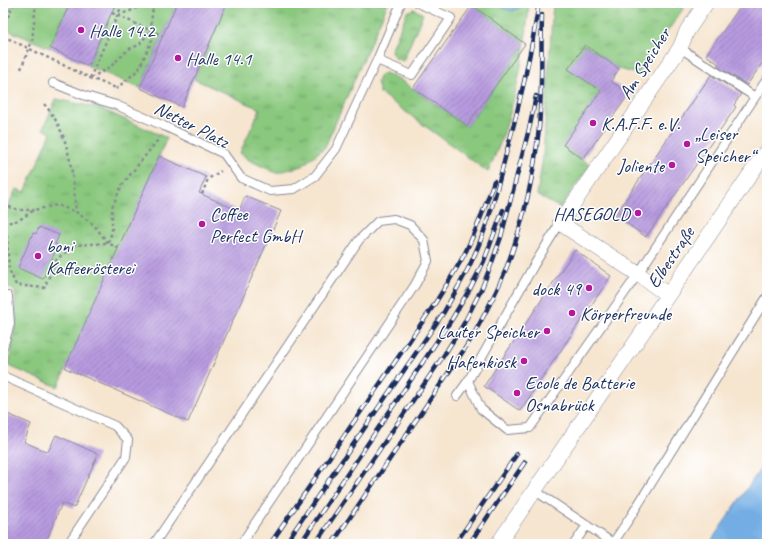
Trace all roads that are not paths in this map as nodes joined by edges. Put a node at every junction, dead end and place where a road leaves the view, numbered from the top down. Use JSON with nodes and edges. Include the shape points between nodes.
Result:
{"nodes":[{"id":1,"x":401,"y":3,"type":"edge"},
{"id":2,"x":418,"y":3,"type":"edge"},
{"id":3,"x":706,"y":3,"type":"edge"},
{"id":4,"x":680,"y":48,"type":"junction"},
{"id":5,"x":377,"y":60,"type":"junction"},
{"id":6,"x":767,"y":79,"type":"edge"},
{"id":7,"x":54,"y":83,"type":"dead end"},
{"id":8,"x":755,"y":97,"type":"junction"},
{"id":9,"x":767,"y":150,"type":"edge"},
{"id":10,"x":560,"y":223,"type":"junction"},
{"id":11,"x":638,"y":274,"type":"junction"},
{"id":12,"x":668,"y":295,"type":"junction"},
{"id":13,"x":8,"y":296,"type":"dead end"},
{"id":14,"x":767,"y":296,"type":"edge"},
{"id":15,"x":3,"y":347,"type":"edge"},
{"id":16,"x":3,"y":376,"type":"edge"},
{"id":17,"x":468,"y":381,"type":"junction"},
{"id":18,"x":457,"y":396,"type":"dead end"},
{"id":19,"x":534,"y":490,"type":"junction"},
{"id":20,"x":587,"y":525,"type":"junction"},
{"id":21,"x":68,"y":544,"type":"edge"},
{"id":22,"x":154,"y":544,"type":"edge"},
{"id":23,"x":240,"y":544,"type":"edge"},
{"id":24,"x":498,"y":544,"type":"edge"},
{"id":25,"x":574,"y":544,"type":"edge"}],
"edges":[{"from":1,"to":5,"type":"lane","name":"Netter Platz"},
{"from":2,"to":5,"type":"lane","via":[[451,18],[412,75]]},
{"from":3,"to":4,"type":"street","name":"Am Speicher","via":[[687,31]]},
{"from":4,"to":8,"type":"lane"},
{"from":4,"to":10,"type":"street","name":"Am Speicher"},
{"from":5,"to":7,"type":"lane","name":"Netter Platz","via":[[336,149],[315,176],[294,190],[270,191],[241,178],[224,154],[116,105]]},
{"from":6,"to":8,"type":"lane"},
{"from":8,"to":11,"type":"lane"},
{"from":9,"to":12,"type":"street","name":"Elbestraße"},
{"from":10,"to":11,"type":"street"},
{"from":10,"to":17,"type":"lane","name":"Am Speicher"},
{"from":11,"to":12,"type":"street"},
{"from":11,"to":17,"type":"lane","via":[[530,428],[507,430],[481,409]]},
{"from":12,"to":19,"type":"street","name":"Elbestraße"},
{"from":13,"to":15,"type":"lane","via":[[10,324]]},
{"from":14,"to":20,"type":"lane","via":[[613,543]]},
{"from":16,"to":21,"type":"lane","via":[[115,426],[128,440],[126,457]]},
{"from":17,"to":18,"type":"lane","name":"Am Speicher"},
{"from":19,"to":20,"type":"lane"},
{"from":19,"to":24,"type":"street","name":"Elbestraße"},
{"from":20,"to":25,"type":"lane"},
{"from":22,"to":23,"type":"lane","via":[[359,240],[378,221],[394,219],[410,225],[424,240],[428,262]]}]}
